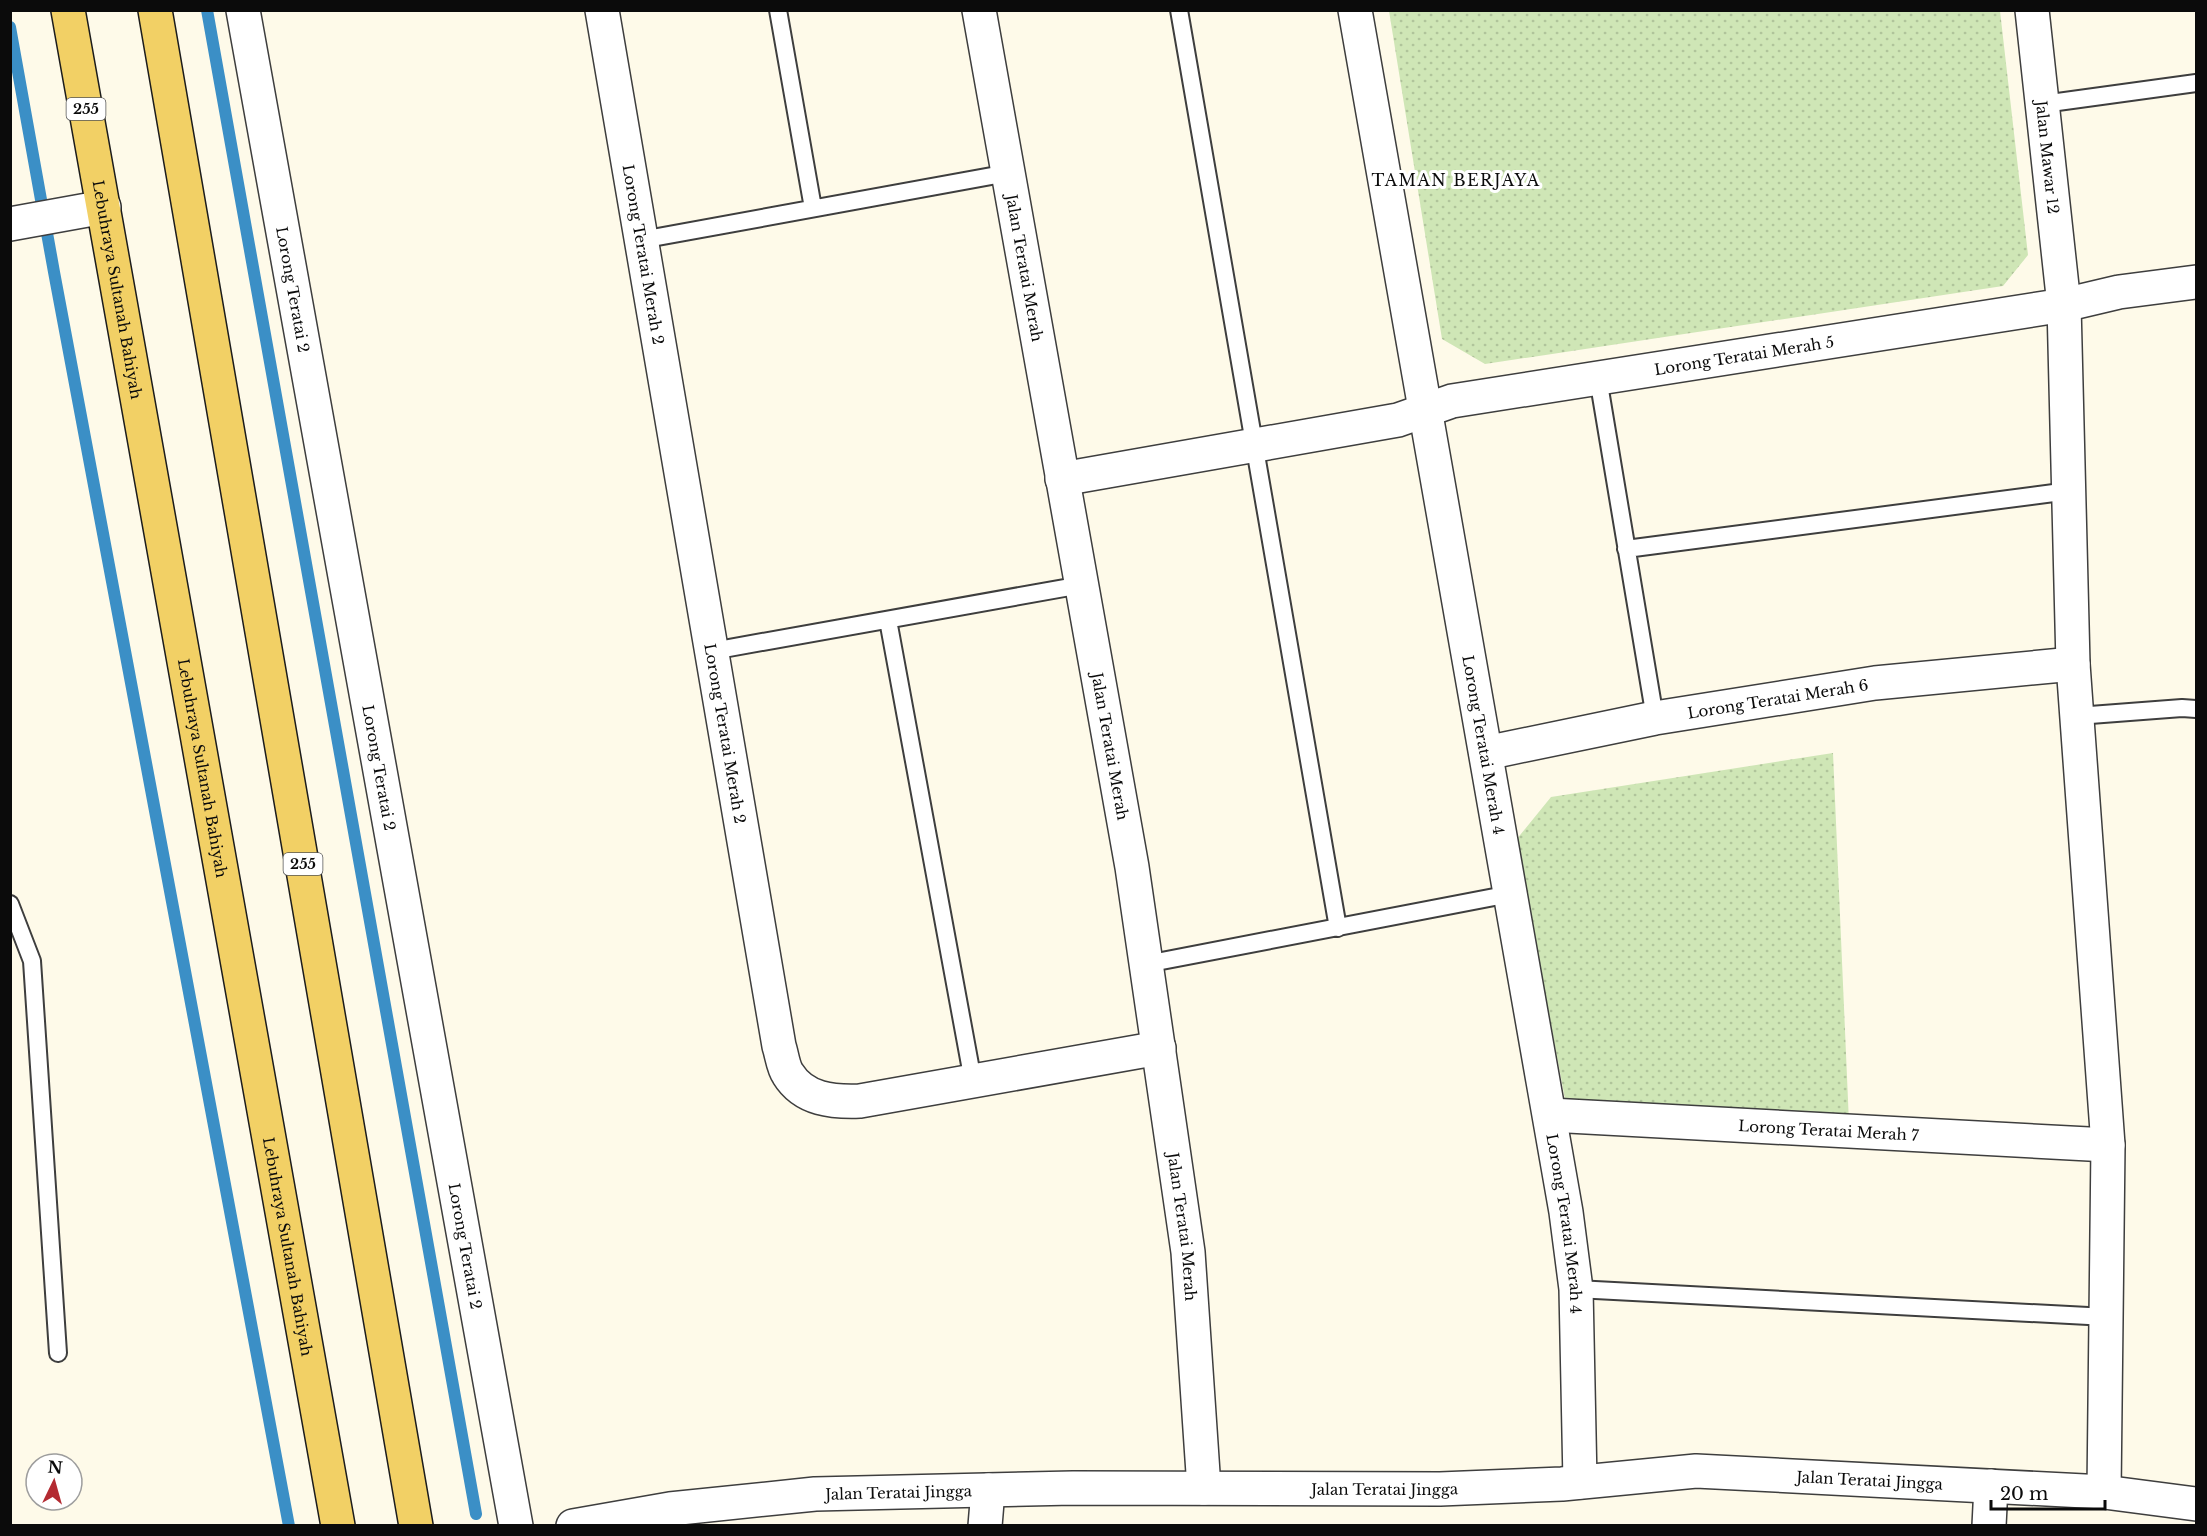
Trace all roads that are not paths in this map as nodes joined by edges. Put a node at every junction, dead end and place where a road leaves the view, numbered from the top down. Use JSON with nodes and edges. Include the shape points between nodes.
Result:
{"nodes":[{"id":1,"x":68,"y":10,"type":"edge"},
{"id":2,"x":155,"y":10,"type":"edge"},
{"id":3,"x":243,"y":10,"type":"edge"},
{"id":4,"x":602,"y":10,"type":"edge"},
{"id":5,"x":778,"y":10,"type":"edge"},
{"id":6,"x":979,"y":10,"type":"edge"},
{"id":7,"x":1179,"y":10,"type":"edge"},
{"id":8,"x":1355,"y":10,"type":"edge"},
{"id":9,"x":2032,"y":10,"type":"edge"},
{"id":10,"x":2196,"y":83,"type":"edge"},
{"id":11,"x":2043,"y":104,"type":"junction"},
{"id":12,"x":1008,"y":173,"type":"junction"},
{"id":13,"x":105,"y":207,"type":"junction"},
{"id":14,"x":813,"y":208,"type":"junction"},
{"id":15,"x":15,"y":223,"type":"edge"},
{"id":16,"x":641,"y":240,"type":"junction"},
{"id":17,"x":2196,"y":282,"type":"edge"},
{"id":18,"x":2064,"y":305,"type":"junction"},
{"id":19,"x":1598,"y":378,"type":"junction"},
{"id":20,"x":1425,"y":410,"type":"junction"},
{"id":21,"x":1254,"y":445,"type":"junction"},
{"id":22,"x":1062,"y":479,"type":"junction"},
{"id":23,"x":2068,"y":491,"type":"junction"},
{"id":24,"x":1626,"y":549,"type":"junction"},
{"id":25,"x":1081,"y":585,"type":"junction"},
{"id":26,"x":888,"y":620,"type":"junction"},
{"id":27,"x":712,"y":651,"type":"junction"},
{"id":28,"x":2073,"y":664,"type":"junction"},
{"id":29,"x":2196,"y":709,"type":"edge"},
{"id":30,"x":2077,"y":716,"type":"junction"},
{"id":31,"x":1655,"y":718,"type":"junction"},
{"id":32,"x":1486,"y":753,"type":"junction"},
{"id":33,"x":1510,"y":894,"type":"junction"},
{"id":34,"x":10,"y":904,"type":"edge"},
{"id":35,"x":1338,"y":928,"type":"junction"},
{"id":36,"x":1146,"y":964,"type":"junction"},
{"id":37,"x":1159,"y":1048,"type":"junction"},
{"id":38,"x":973,"y":1081,"type":"junction"},
{"id":39,"x":1550,"y":1115,"type":"junction"},
{"id":40,"x":2108,"y":1145,"type":"junction"},
{"id":41,"x":1576,"y":1289,"type":"junction"},
{"id":42,"x":2107,"y":1317,"type":"junction"},
{"id":43,"x":58,"y":1353,"type":"dead end"},
{"id":44,"x":1580,"y":1482,"type":"junction"},
{"id":45,"x":1991,"y":1486,"type":"junction"},
{"id":46,"x":1204,"y":1488,"type":"junction"},
{"id":47,"x":988,"y":1490,"type":"junction"},
{"id":48,"x":2104,"y":1492,"type":"junction"},
{"id":49,"x":2196,"y":1504,"type":"edge"},
{"id":50,"x":338,"y":1526,"type":"edge"},
{"id":51,"x":416,"y":1526,"type":"edge"},
{"id":52,"x":516,"y":1526,"type":"edge"},
{"id":53,"x":573,"y":1526,"type":"edge"},
{"id":54,"x":985,"y":1526,"type":"edge"},
{"id":55,"x":1989,"y":1526,"type":"edge"}],
"edges":[{"from":1,"to":13,"type":"main road","name":"Lebuhraya Sultanah Bahiyah","number":"255"},
{"from":2,"to":51,"type":"main road","number":"255"},
{"from":3,"to":52,"type":"street","name":"Lorong Teratai 2"},
{"from":4,"to":16,"type":"street","name":"Lorong Teratai Merah 2"},
{"from":5,"to":14,"type":"lane"},
{"from":6,"to":12,"type":"street","name":"Jalan Teratai Merah"},
{"from":7,"to":21,"type":"lane"},
{"from":8,"to":20,"type":"street","name":"Lorong Teratai Merah 4"},
{"from":9,"to":11,"type":"street","name":"Jalan Mawar 12"},
{"from":10,"to":11,"type":"lane"},
{"from":11,"to":18,"type":"street","name":"Jalan Mawar 12"},
{"from":12,"to":14,"type":"lane"},
{"from":12,"to":22,"type":"street","name":"Jalan Teratai Merah"},
{"from":13,"to":15,"type":"street"},
{"from":13,"to":50,"type":"main road","name":"Lebuhraya Sultanah Bahiyah","number":"255"},
{"from":14,"to":16,"type":"lane"},
{"from":16,"to":27,"type":"street","name":"Lorong Teratai Merah 2"},
{"from":17,"to":18,"type":"street","name":"Lorong Teratai Merah 5","via":[[2119,292]]},
{"from":18,"to":19,"type":"street","name":"Lorong Teratai Merah 5"},
{"from":18,"to":23,"type":"street","name":"Jalan Mawar 12"},
{"from":19,"to":20,"type":"street","name":"Lorong Teratai Merah 5","via":[[1452,401]]},
{"from":19,"to":24,"type":"lane"},
{"from":20,"to":21,"type":"street","name":"Lorong Teratai Merah 5","via":[[1398,420]]},
{"from":20,"to":32,"type":"street","name":"Lorong Teratai Merah 4"},
{"from":21,"to":22,"type":"street","name":"Lorong Teratai Merah 5"},
{"from":21,"to":35,"type":"lane"},
{"from":22,"to":25,"type":"street","name":"Jalan Teratai Merah"},
{"from":23,"to":24,"type":"lane"},
{"from":23,"to":28,"type":"street","name":"Jalan Mawar 12"},
{"from":24,"to":31,"type":"lane"},
{"from":25,"to":26,"type":"lane"},
{"from":25,"to":36,"type":"street","name":"Jalan Teratai Merah"},
{"from":26,"to":27,"type":"lane"},
{"from":26,"to":38,"type":"lane"},
{"from":27,"to":38,"type":"street","name":"Lorong Teratai Merah 2","via":[[787,1074],[806,1092],[832,1102],[860,1101]]},
{"from":28,"to":30,"type":"street","name":"Jalan Mawar 12"},
{"from":28,"to":31,"type":"street","name":"Lorong Teratai Merah 6","via":[[1875,683]]},
{"from":29,"to":30,"type":"lane"},
{"from":30,"to":40,"type":"street","name":"Jalan Mawar 12"},
{"from":31,"to":32,"type":"street","name":"Lorong Teratai Merah 6"},
{"from":32,"to":33,"type":"street","name":"Lorong Teratai Merah 4"},
{"from":33,"to":35,"type":"lane"},
{"from":33,"to":39,"type":"street","name":"Lorong Teratai Merah 4"},
{"from":34,"to":43,"type":"lane","via":[[32,961]]},
{"from":35,"to":36,"type":"lane"},
{"from":36,"to":37,"type":"street","name":"Jalan Teratai Merah"},
{"from":37,"to":38,"type":"street","name":"Lorong Teratai Merah 2"},
{"from":37,"to":46,"type":"street","name":"Jalan Teratai Merah","via":[[1188,1252]]},
{"from":39,"to":40,"type":"street","name":"Lorong Teratai Merah 7"},
{"from":39,"to":41,"type":"street","name":"Lorong Teratai Merah 4"},
{"from":40,"to":42,"type":"street","name":"Jalan Mawar 12"},
{"from":41,"to":42,"type":"lane"},
{"from":41,"to":44,"type":"street","name":"Lorong Teratai Merah 4"},
{"from":42,"to":48,"type":"street","name":"Jalan Mawar 12"},
{"from":44,"to":45,"type":"street","name":"Jalan Teratai Jingga","via":[[1696,1471]]},
{"from":44,"to":46,"type":"street","name":"Jalan Teratai Jingga","via":[[1440,1489]]},
{"from":45,"to":48,"type":"street","name":"Jalan Teratai Jingga"},
{"from":45,"to":55,"type":"street"},
{"from":46,"to":47,"type":"street","name":"Jalan Teratai Jingga"},
{"from":47,"to":53,"type":"street","name":"Jalan Teratai Jingga","via":[[814,1494],[670,1509]]},
{"from":47,"to":54,"type":"street"},
{"from":48,"to":49,"type":"street","name":"Jalan Teratai Jingga"}]}
